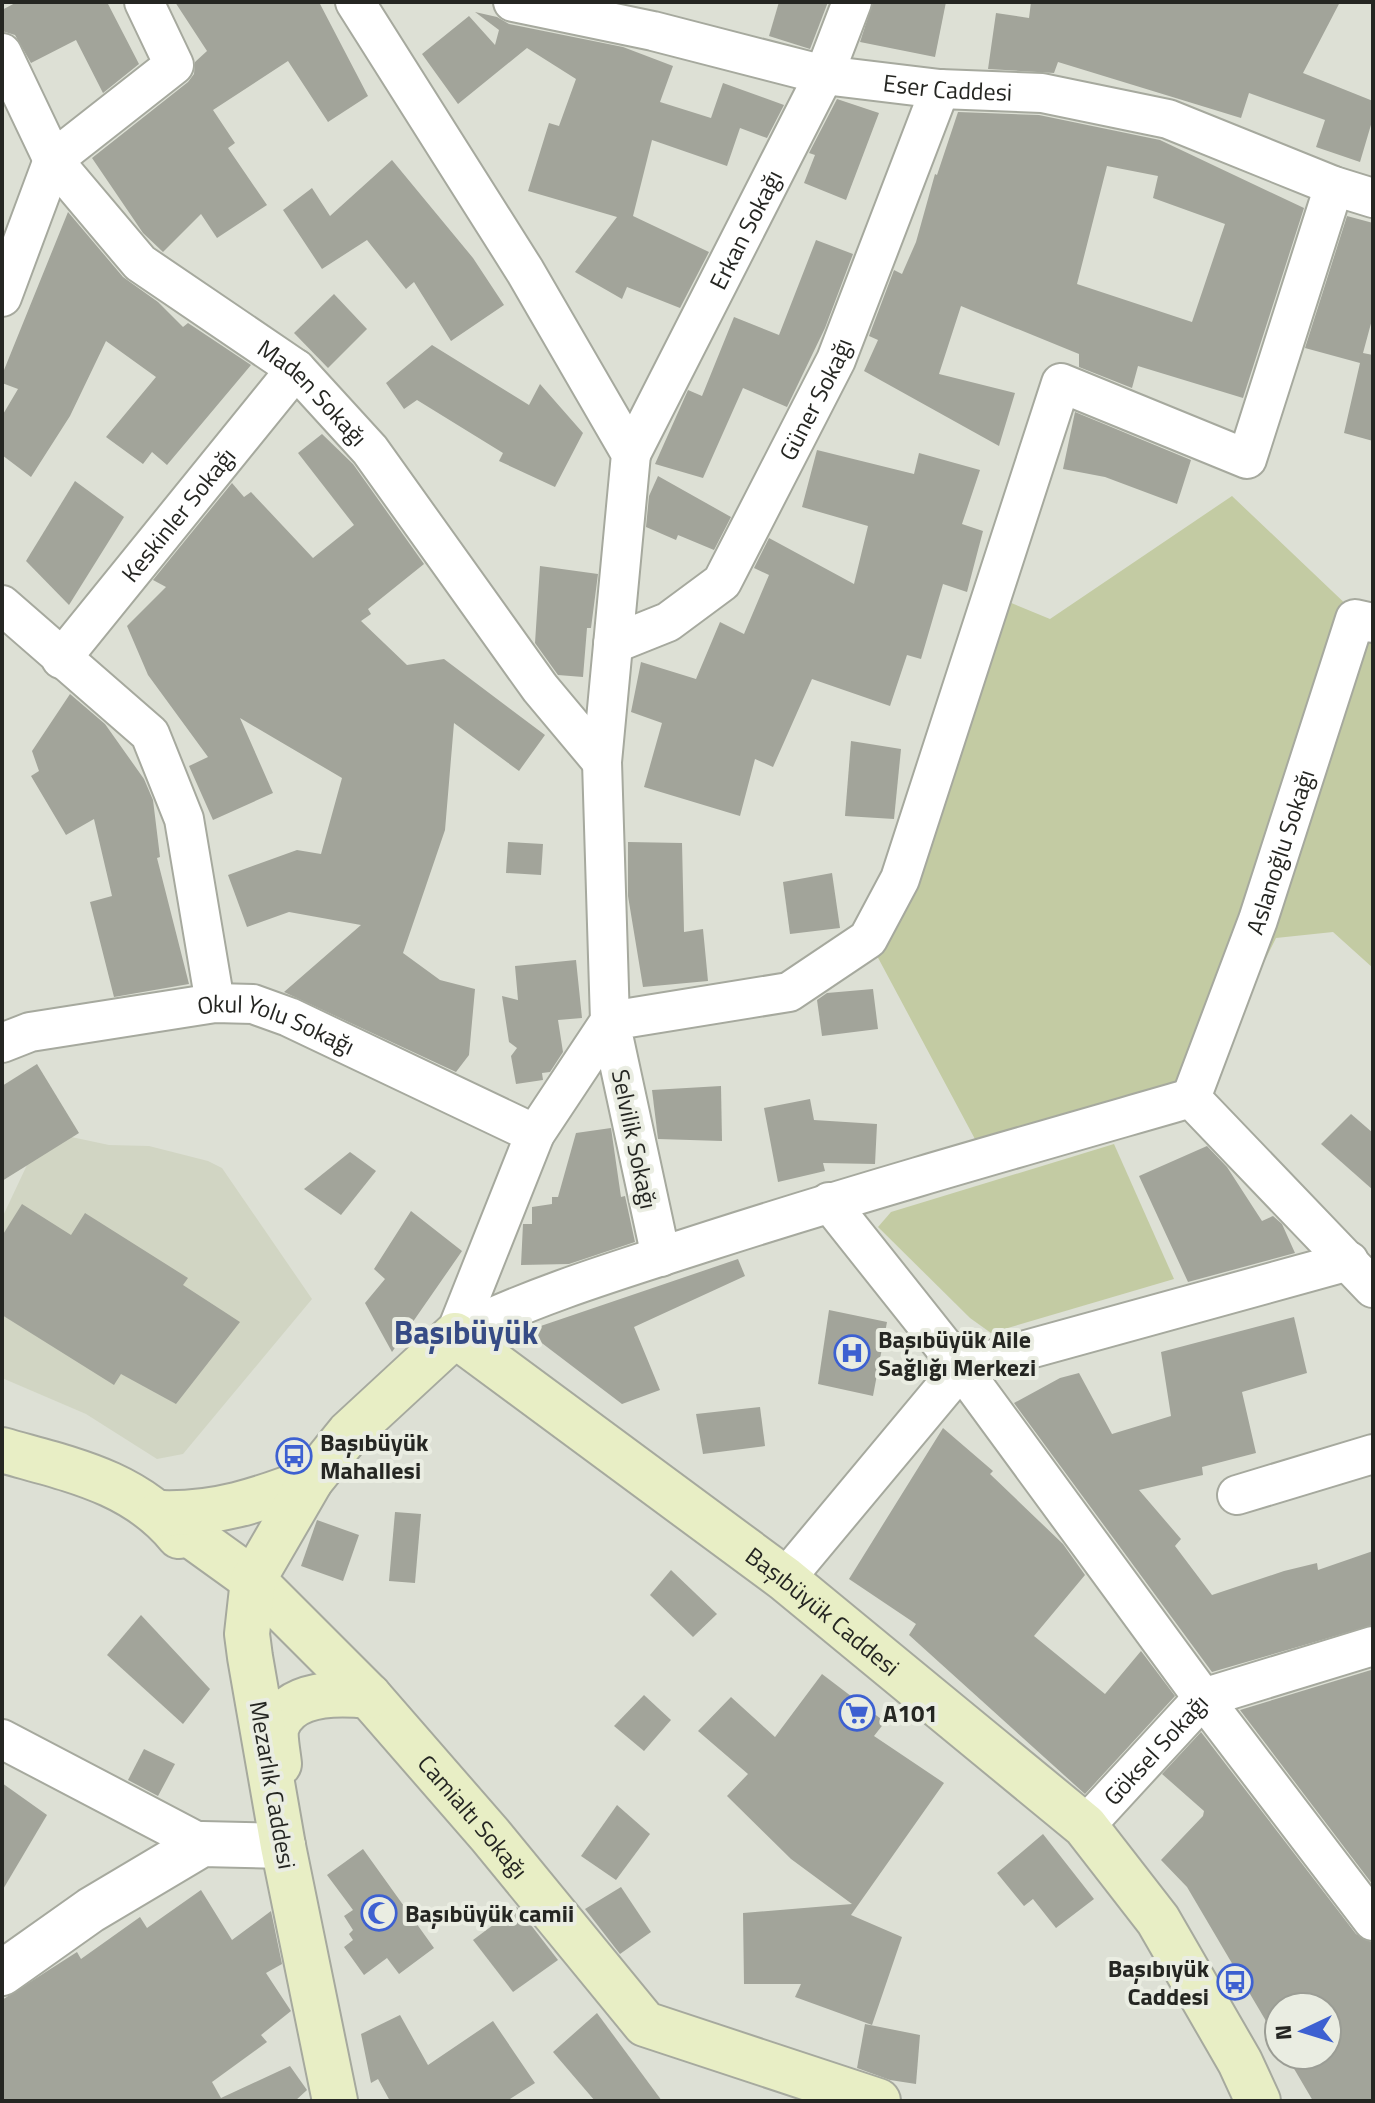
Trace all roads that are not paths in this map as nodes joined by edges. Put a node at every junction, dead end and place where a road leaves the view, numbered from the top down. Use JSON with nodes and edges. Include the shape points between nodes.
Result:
{"nodes":[{"id":1,"x":144,"y":2,"type":"edge"},
{"id":2,"x":355,"y":2,"type":"edge"},
{"id":3,"x":513,"y":2,"type":"edge"},
{"id":4,"x":852,"y":2,"type":"edge"},
{"id":5,"x":2,"y":53,"type":"edge"},
{"id":6,"x":824,"y":75,"type":"junction"},
{"id":7,"x":940,"y":89,"type":"junction"},
{"id":8,"x":53,"y":160,"type":"junction"},
{"id":9,"x":1334,"y":186,"type":"junction"},
{"id":10,"x":1373,"y":198,"type":"edge"},
{"id":11,"x":2,"y":297,"type":"edge"},
{"id":12,"x":296,"y":369,"type":"junction"},
{"id":13,"x":631,"y":454,"type":"junction"},
{"id":14,"x":2,"y":605,"type":"edge"},
{"id":15,"x":1373,"y":623,"type":"edge"},
{"id":16,"x":613,"y":644,"type":"junction"},
{"id":17,"x":61,"y":659,"type":"junction"},
{"id":18,"x":602,"y":762,"type":"junction"},
{"id":19,"x":215,"y":1003,"type":"junction"},
{"id":20,"x":610,"y":1021,"type":"junction"},
{"id":21,"x":2,"y":1043,"type":"edge"},
{"id":22,"x":1191,"y":1098,"type":"junction"},
{"id":23,"x":535,"y":1134,"type":"junction"},
{"id":24,"x":829,"y":1202,"type":"junction"},
{"id":25,"x":661,"y":1257,"type":"junction"},
{"id":26,"x":1361,"y":1274,"type":"edge"},
{"id":27,"x":455,"y":1335,"type":"junction"},
{"id":28,"x":961,"y":1368,"type":"junction"},
{"id":29,"x":2,"y":1450,"type":"edge"},
{"id":30,"x":1373,"y":1454,"type":"edge"},
{"id":31,"x":311,"y":1480,"type":"junction"},
{"id":32,"x":1237,"y":1495,"type":"dead end"},
{"id":33,"x":160,"y":1513,"type":"junction"},
{"id":34,"x":785,"y":1579,"type":"junction"},
{"id":35,"x":253,"y":1580,"type":"junction"},
{"id":36,"x":247,"y":1634,"type":"junction"},
{"id":37,"x":1373,"y":1646,"type":"edge"},
{"id":38,"x":369,"y":1696,"type":"junction"},
{"id":39,"x":1203,"y":1698,"type":"junction"},
{"id":40,"x":2,"y":1739,"type":"edge"},
{"id":41,"x":1085,"y":1826,"type":"junction"},
{"id":42,"x":202,"y":1844,"type":"junction"},
{"id":43,"x":283,"y":1846,"type":"junction"},
{"id":44,"x":1373,"y":1921,"type":"edge"},
{"id":45,"x":2,"y":1973,"type":"edge"},
{"id":46,"x":335,"y":2101,"type":"edge"},
{"id":47,"x":878,"y":2101,"type":"edge"},
{"id":48,"x":1258,"y":2101,"type":"edge"}],
"edges":[{"from":1,"to":8,"type":"street","via":[[174,65]]},
{"from":2,"to":13,"type":"street","via":[[525,271]]},
{"from":3,"to":6,"type":"street","name":"Eser Caddesi"},
{"from":4,"to":6,"type":"street","name":"Erkan Sokağı"},
{"from":5,"to":8,"type":"street","name":"Maden Sokağı"},
{"from":6,"to":7,"type":"street","name":"Eser Caddesi"},
{"from":6,"to":13,"type":"street","name":"Erkan Sokağı"},
{"from":7,"to":9,"type":"street","name":"Eser Caddesi","via":[[1042,93],[1168,119]]},
{"from":7,"to":16,"type":"street","name":"Güner Sokağı","via":[[836,360],[722,582],[668,622]]},
{"from":8,"to":11,"type":"street"},
{"from":8,"to":12,"type":"street","name":"Maden Sokağı","via":[[140,263]]},
{"from":9,"to":10,"type":"street","name":"Eser Caddesi"},
{"from":9,"to":20,"type":"street","via":[[1247,459],[1061,383],[900,879],[868,939],[789,992]]},
{"from":12,"to":17,"type":"street","name":"Keskinler Sokağı"},
{"from":12,"to":18,"type":"street","name":"Maden Sokağı","via":[[370,450],[540,688]]},
{"from":13,"to":16,"type":"street","name":"Selvilik Sokağı"},
{"from":14,"to":17,"type":"street"},
{"from":15,"to":22,"type":"street","name":"Aslanoğlu Sokağı","via":[[1355,619],[1258,920]]},
{"from":16,"to":18,"type":"street","name":"Selvilik Sokağı"},
{"from":17,"to":19,"type":"street","via":[[150,734],[184,819]]},
{"from":18,"to":20,"type":"street","name":"Selvilik Sokağı"},
{"from":19,"to":21,"type":"street","name":"Okul Yolu Sokağı","via":[[30,1032]]},
{"from":19,"to":23,"type":"street","name":"Okul Yolu Sokağı","via":[[253,1004],[289,1017]]},
{"from":20,"to":23,"type":"street"},
{"from":20,"to":25,"type":"street","name":"Selvilik Sokağı"},
{"from":22,"to":24,"type":"street"},
{"from":22,"to":26,"type":"street"},
{"from":23,"to":27,"type":"street"},
{"from":24,"to":25,"type":"street"},
{"from":24,"to":28,"type":"street"},
{"from":25,"to":27,"type":"street"},
{"from":26,"to":28,"type":"street"},
{"from":27,"to":31,"type":"main road","via":[[349,1433]]},
{"from":27,"to":34,"type":"main road","name":"Başıbüyük Caddesi"},
{"from":28,"to":34,"type":"street"},
{"from":28,"to":39,"type":"street"},
{"from":29,"to":33,"type":"main road","via":[[92,1476]]},
{"from":30,"to":32,"type":"street"},
{"from":31,"to":33,"type":"main road","via":[[218,1511]]},
{"from":31,"to":35,"type":"main road"},
{"from":33,"to":35,"type":"main road"},
{"from":33,"to":36,"type":"main road"},
{"from":34,"to":41,"type":"main road","name":"Başıbüyük Caddesi"},
{"from":35,"to":36,"type":"main road","name":"Mezarlık Caddesi"},
{"from":35,"to":38,"type":"main road","name":"Camialtı Sokağı"},
{"from":36,"to":43,"type":"main road","name":"Mezarlık Caddesi"},
{"from":37,"to":39,"type":"street","name":"Göksel Sokağı"},
{"from":38,"to":43,"type":"main road","via":[[326,1694],[306,1700],[288,1711],[277,1727]]},
{"from":38,"to":47,"type":"main road","name":"Camialtı Sokağı","via":[[645,2024]]},
{"from":39,"to":41,"type":"street","name":"Göksel Sokağı"},
{"from":39,"to":44,"type":"street"},
{"from":40,"to":42,"type":"street"},
{"from":41,"to":48,"type":"main road","name":"Başıbüyük Caddesi","via":[[1158,1920]]},
{"from":42,"to":43,"type":"street"},
{"from":42,"to":45,"type":"street","via":[[91,1910]]},
{"from":43,"to":46,"type":"main road","name":"Mezarlık Caddesi"}]}
